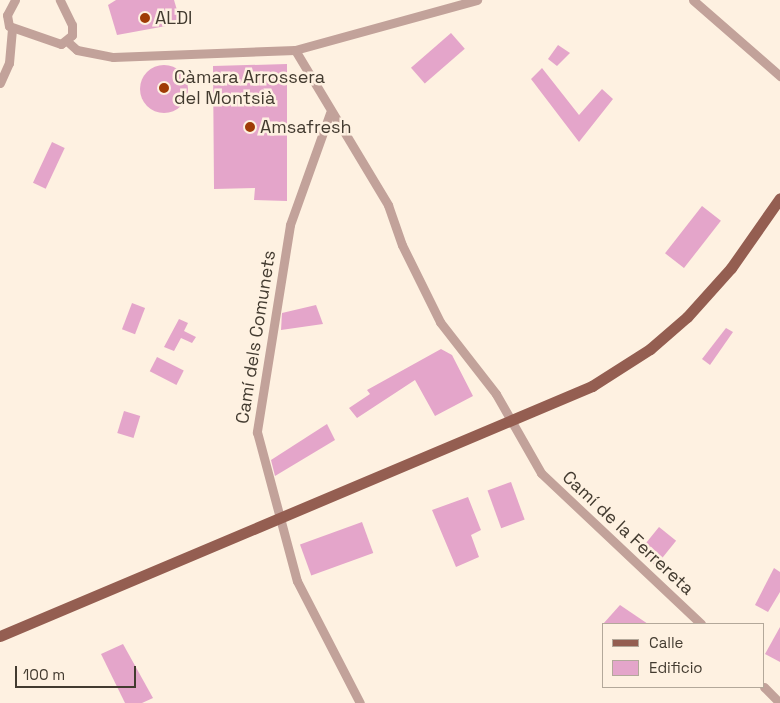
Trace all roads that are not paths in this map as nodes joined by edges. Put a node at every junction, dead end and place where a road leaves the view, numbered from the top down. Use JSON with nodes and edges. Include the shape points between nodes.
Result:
{"nodes":[{"id":1,"x":15,"y":0,"type":"edge"},
{"id":2,"x":60,"y":0,"type":"edge"},
{"id":3,"x":477,"y":0,"type":"edge"},
{"id":4,"x":693,"y":0,"type":"edge"},
{"id":5,"x":466,"y":2,"type":"edge"},
{"id":6,"x":7,"y":24,"type":"edge"},
{"id":7,"x":68,"y":42,"type":"junction"},
{"id":8,"x":295,"y":50,"type":"junction"},
{"id":9,"x":766,"y":65,"type":"junction"},
{"id":10,"x":780,"y":76,"type":"edge"},
{"id":11,"x":780,"y":81,"type":"edge"},
{"id":12,"x":0,"y":83,"type":"edge"},
{"id":13,"x":330,"y":113,"type":"junction"},
{"id":14,"x":780,"y":198,"type":"edge"},
{"id":15,"x":510,"y":422,"type":"junction"},
{"id":16,"x":278,"y":519,"type":"junction"},
{"id":17,"x":700,"y":623,"type":"edge"},
{"id":18,"x":0,"y":636,"type":"edge"},
{"id":19,"x":765,"y":688,"type":"edge"},
{"id":20,"x":360,"y":703,"type":"edge"},
{"id":21,"x":780,"y":703,"type":"edge"}],
"edges":[{"from":1,"to":6,"type":"street"},
{"from":2,"to":7,"type":"street","via":[[70,15]]},
{"from":3,"to":5,"type":"street"},
{"from":4,"to":9,"type":"street"},
{"from":5,"to":8,"type":"street"},
{"from":6,"to":7,"type":"street","via":[[51,43]]},
{"from":6,"to":12,"type":"street","via":[[9,63]]},
{"from":7,"to":8,"type":"street","via":[[77,50],[113,56]]},
{"from":8,"to":13,"type":"street","name":"Camí de la Ferrereta"},
{"from":9,"to":10,"type":"street"},
{"from":9,"to":11,"type":"street"},
{"from":13,"to":15,"type":"street","name":"Camí de la Ferrereta","via":[[388,205],[402,245],[440,322],[496,394]]},
{"from":13,"to":16,"type":"street","name":"Camí dels Comunets","via":[[290,225],[257,432]]},
{"from":14,"to":15,"type":"main road","via":[[725,275],[650,349],[592,386]]},
{"from":15,"to":16,"type":"main road"},
{"from":15,"to":17,"type":"street","name":"Camí de la Ferrereta","via":[[559,495]]},
{"from":16,"to":18,"type":"main road"},
{"from":16,"to":20,"type":"street","name":"Camí dels Comunets","via":[[297,581]]},
{"from":19,"to":21,"type":"street"}]}
